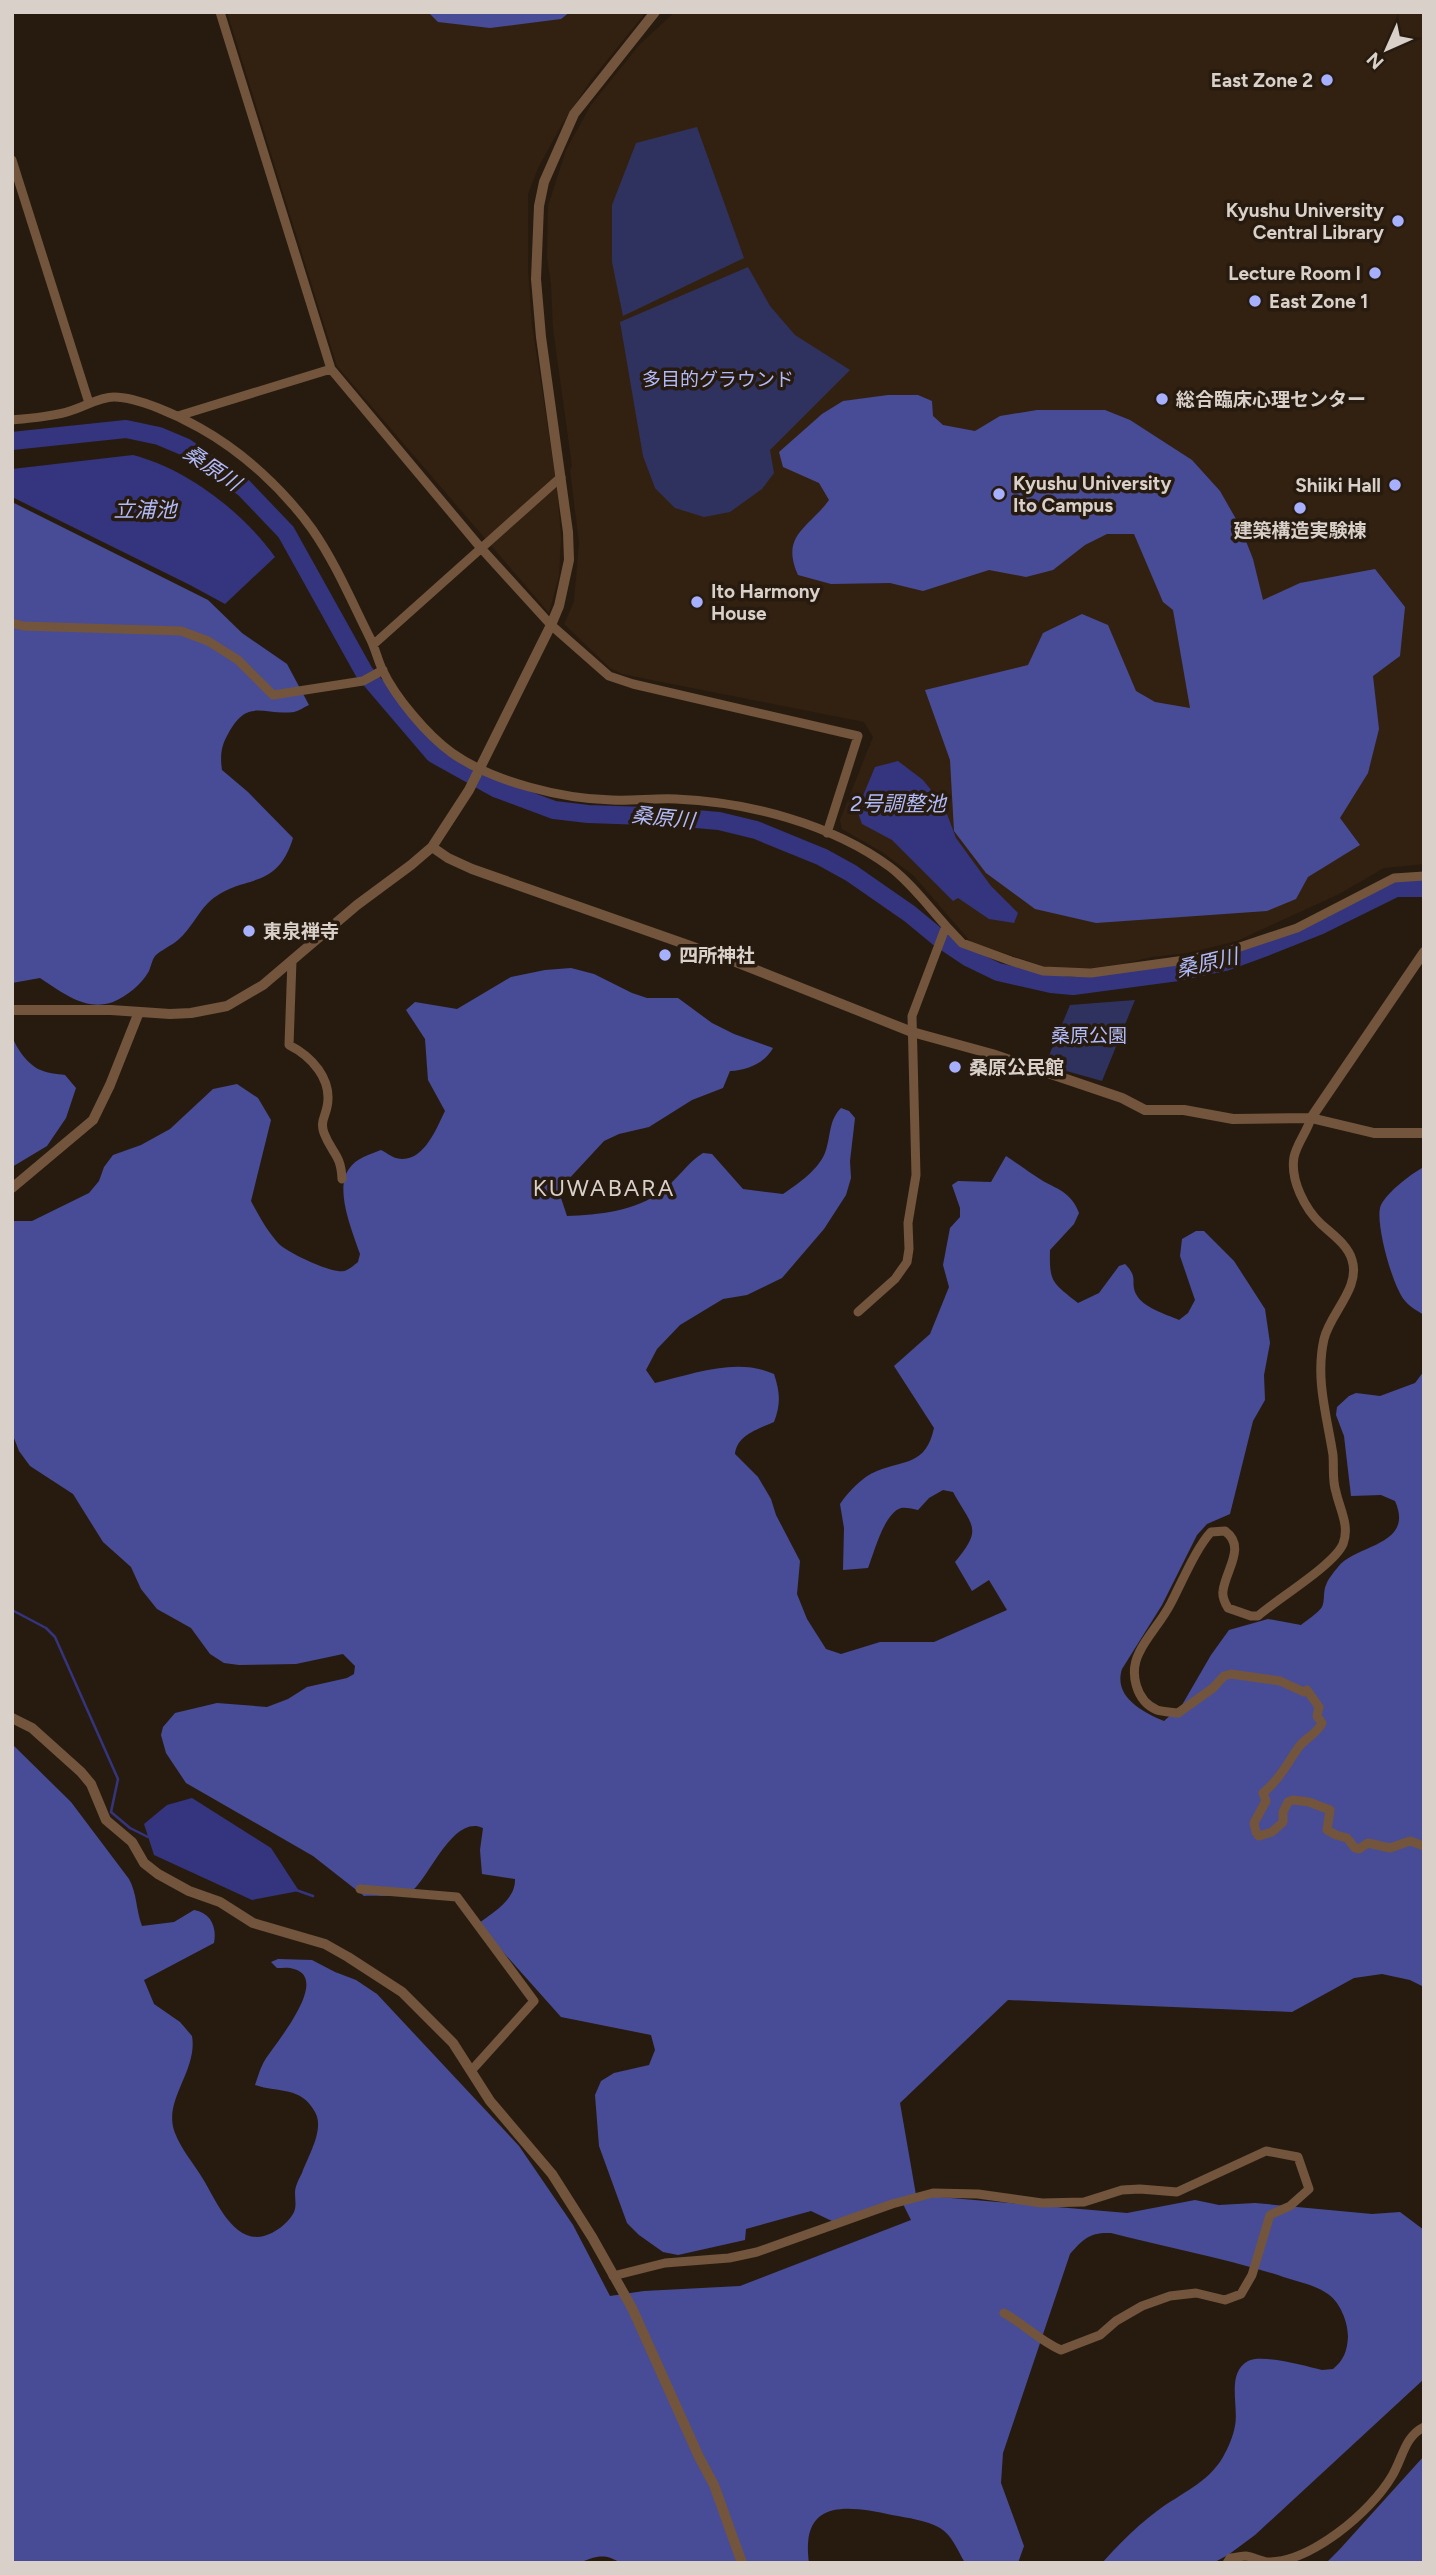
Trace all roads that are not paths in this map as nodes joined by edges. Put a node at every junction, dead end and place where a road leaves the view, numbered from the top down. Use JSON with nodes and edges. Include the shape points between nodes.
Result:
{"nodes":[{"id":1,"x":220,"y":12,"type":"edge"},
{"id":2,"x":655,"y":12,"type":"edge"},
{"id":3,"x":12,"y":160,"type":"edge"},
{"id":4,"x":331,"y":369,"type":"junction"},
{"id":5,"x":89,"y":403,"type":"junction"},
{"id":6,"x":178,"y":416,"type":"junction"},
{"id":7,"x":12,"y":420,"type":"edge"},
{"id":8,"x":561,"y":477,"type":"junction"},
{"id":9,"x":480,"y":547,"type":"junction"},
{"id":10,"x":12,"y":624,"type":"edge"},
{"id":11,"x":551,"y":625,"type":"junction"},
{"id":12,"x":373,"y":645,"type":"junction"},
{"id":13,"x":383,"y":670,"type":"junction"},
{"id":14,"x":480,"y":769,"type":"junction"},
{"id":15,"x":827,"y":832,"type":"junction"},
{"id":16,"x":432,"y":847,"type":"junction"},
{"id":17,"x":1424,"y":876,"type":"edge"},
{"id":18,"x":945,"y":929,"type":"junction"},
{"id":19,"x":1424,"y":952,"type":"edge"},
{"id":20,"x":292,"y":960,"type":"junction"},
{"id":21,"x":12,"y":1010,"type":"edge"},
{"id":22,"x":139,"y":1012,"type":"junction"},
{"id":23,"x":912,"y":1032,"type":"junction"},
{"id":24,"x":1311,"y":1118,"type":"junction"},
{"id":25,"x":1424,"y":1133,"type":"edge"},
{"id":26,"x":342,"y":1179,"type":"dead end"},
{"id":27,"x":12,"y":1188,"type":"edge"},
{"id":28,"x":858,"y":1312,"type":"dead end"},
{"id":29,"x":12,"y":1718,"type":"edge"},
{"id":30,"x":1424,"y":1846,"type":"edge"},
{"id":31,"x":360,"y":1889,"type":"dead end"},
{"id":32,"x":471,"y":2071,"type":"junction"},
{"id":33,"x":613,"y":2276,"type":"junction"},
{"id":34,"x":1003,"y":2313,"type":"dead end"},
{"id":35,"x":1424,"y":2427,"type":"edge"},
{"id":36,"x":742,"y":2563,"type":"edge"},
{"id":37,"x":1227,"y":2563,"type":"edge"}],
"edges":[{"from":1,"to":4,"type":"street"},
{"from":2,"to":8,"type":"street","via":[[574,114],[544,182],[539,205],[536,279]]},
{"from":3,"to":5,"type":"street"},
{"from":4,"to":6,"type":"street"},
{"from":4,"to":9,"type":"street"},
{"from":5,"to":6,"type":"street","via":[[111,397],[134,399]]},
{"from":5,"to":7,"type":"street","via":[[68,412]]},
{"from":6,"to":12,"type":"street","via":[[225,442],[296,508],[335,568]]},
{"from":8,"to":9,"type":"street"},
{"from":8,"to":11,"type":"street","via":[[569,560]]},
{"from":9,"to":11,"type":"street"},
{"from":9,"to":12,"type":"street"},
{"from":10,"to":13,"type":"street","via":[[181,631],[208,640],[237,660],[273,695],[363,681]]},
{"from":11,"to":14,"type":"street"},
{"from":11,"to":15,"type":"street","via":[[618,680],[858,736]]},
{"from":12,"to":13,"type":"street"},
{"from":13,"to":14,"type":"street","via":[[423,727],[452,753]]},
{"from":14,"to":15,"type":"street","via":[[583,798],[704,802],[790,818]]},
{"from":14,"to":16,"type":"street"},
{"from":15,"to":18,"type":"street","via":[[891,868]]},
{"from":16,"to":20,"type":"street"},
{"from":16,"to":23,"type":"street","via":[[472,869],[736,962]]},
{"from":17,"to":18,"type":"street","via":[[1394,878],[1297,928],[1228,951],[1091,973],[1043,971],[962,943]]},
{"from":18,"to":23,"type":"street","via":[[912,1016]]},
{"from":19,"to":24,"type":"street"},
{"from":20,"to":22,"type":"street","via":[[263,985],[227,1006],[191,1013]]},
{"from":20,"to":26,"type":"street","via":[[289,1045],[306,1054],[320,1070],[328,1104],[321,1122],[341,1164]]},
{"from":21,"to":22,"type":"street"},
{"from":22,"to":27,"type":"street","via":[[93,1120]]},
{"from":23,"to":24,"type":"street","via":[[992,1054],[1145,1110],[1184,1110],[1233,1119]]},
{"from":23,"to":28,"type":"street","via":[[916,1175],[907,1262]]},
{"from":24,"to":25,"type":"street","via":[[1374,1133]]},
{"from":24,"to":30,"type":"street","via":[[1293,1171],[1314,1217],[1349,1253],[1354,1270],[1324,1339],[1320,1384],[1336,1493],[1346,1525],[1343,1545],[1313,1576],[1258,1616],[1251,1616],[1228,1608],[1224,1600],[1222,1592],[1235,1544],[1225,1531],[1212,1532],[1200,1545],[1163,1619],[1138,1655],[1135,1679],[1148,1705],[1178,1713],[1231,1674],[1307,1690],[1319,1707],[1317,1716],[1322,1723],[1263,1793],[1266,1801],[1254,1823],[1256,1834],[1278,1828],[1288,1802],[1303,1801],[1330,1810],[1326,1830],[1347,1838],[1355,1848],[1368,1843],[1390,1848],[1410,1841]]},
{"from":29,"to":32,"type":"street","via":[[32,1728],[81,1772],[106,1820],[158,1874],[226,1905],[253,1923],[325,1944],[384,1979],[453,2043]]},
{"from":31,"to":32,"type":"street","via":[[457,1897],[534,2001]]},
{"from":32,"to":33,"type":"street","via":[[490,2101],[552,2174]]},
{"from":33,"to":34,"type":"street","via":[[665,2263],[757,2252],[933,2193],[1084,2202],[1122,2190],[1177,2192],[1266,2151],[1297,2157],[1309,2189],[1290,2206],[1270,2215],[1252,2275],[1241,2294],[1225,2300],[1196,2292],[1170,2296],[1142,2306],[1100,2335],[1061,2350]]},
{"from":33,"to":36,"type":"street","via":[[714,2485]]},
{"from":35,"to":37,"type":"street","via":[[1407,2442],[1379,2494],[1356,2519],[1311,2552],[1266,2562],[1247,2556],[1230,2558]]}]}
